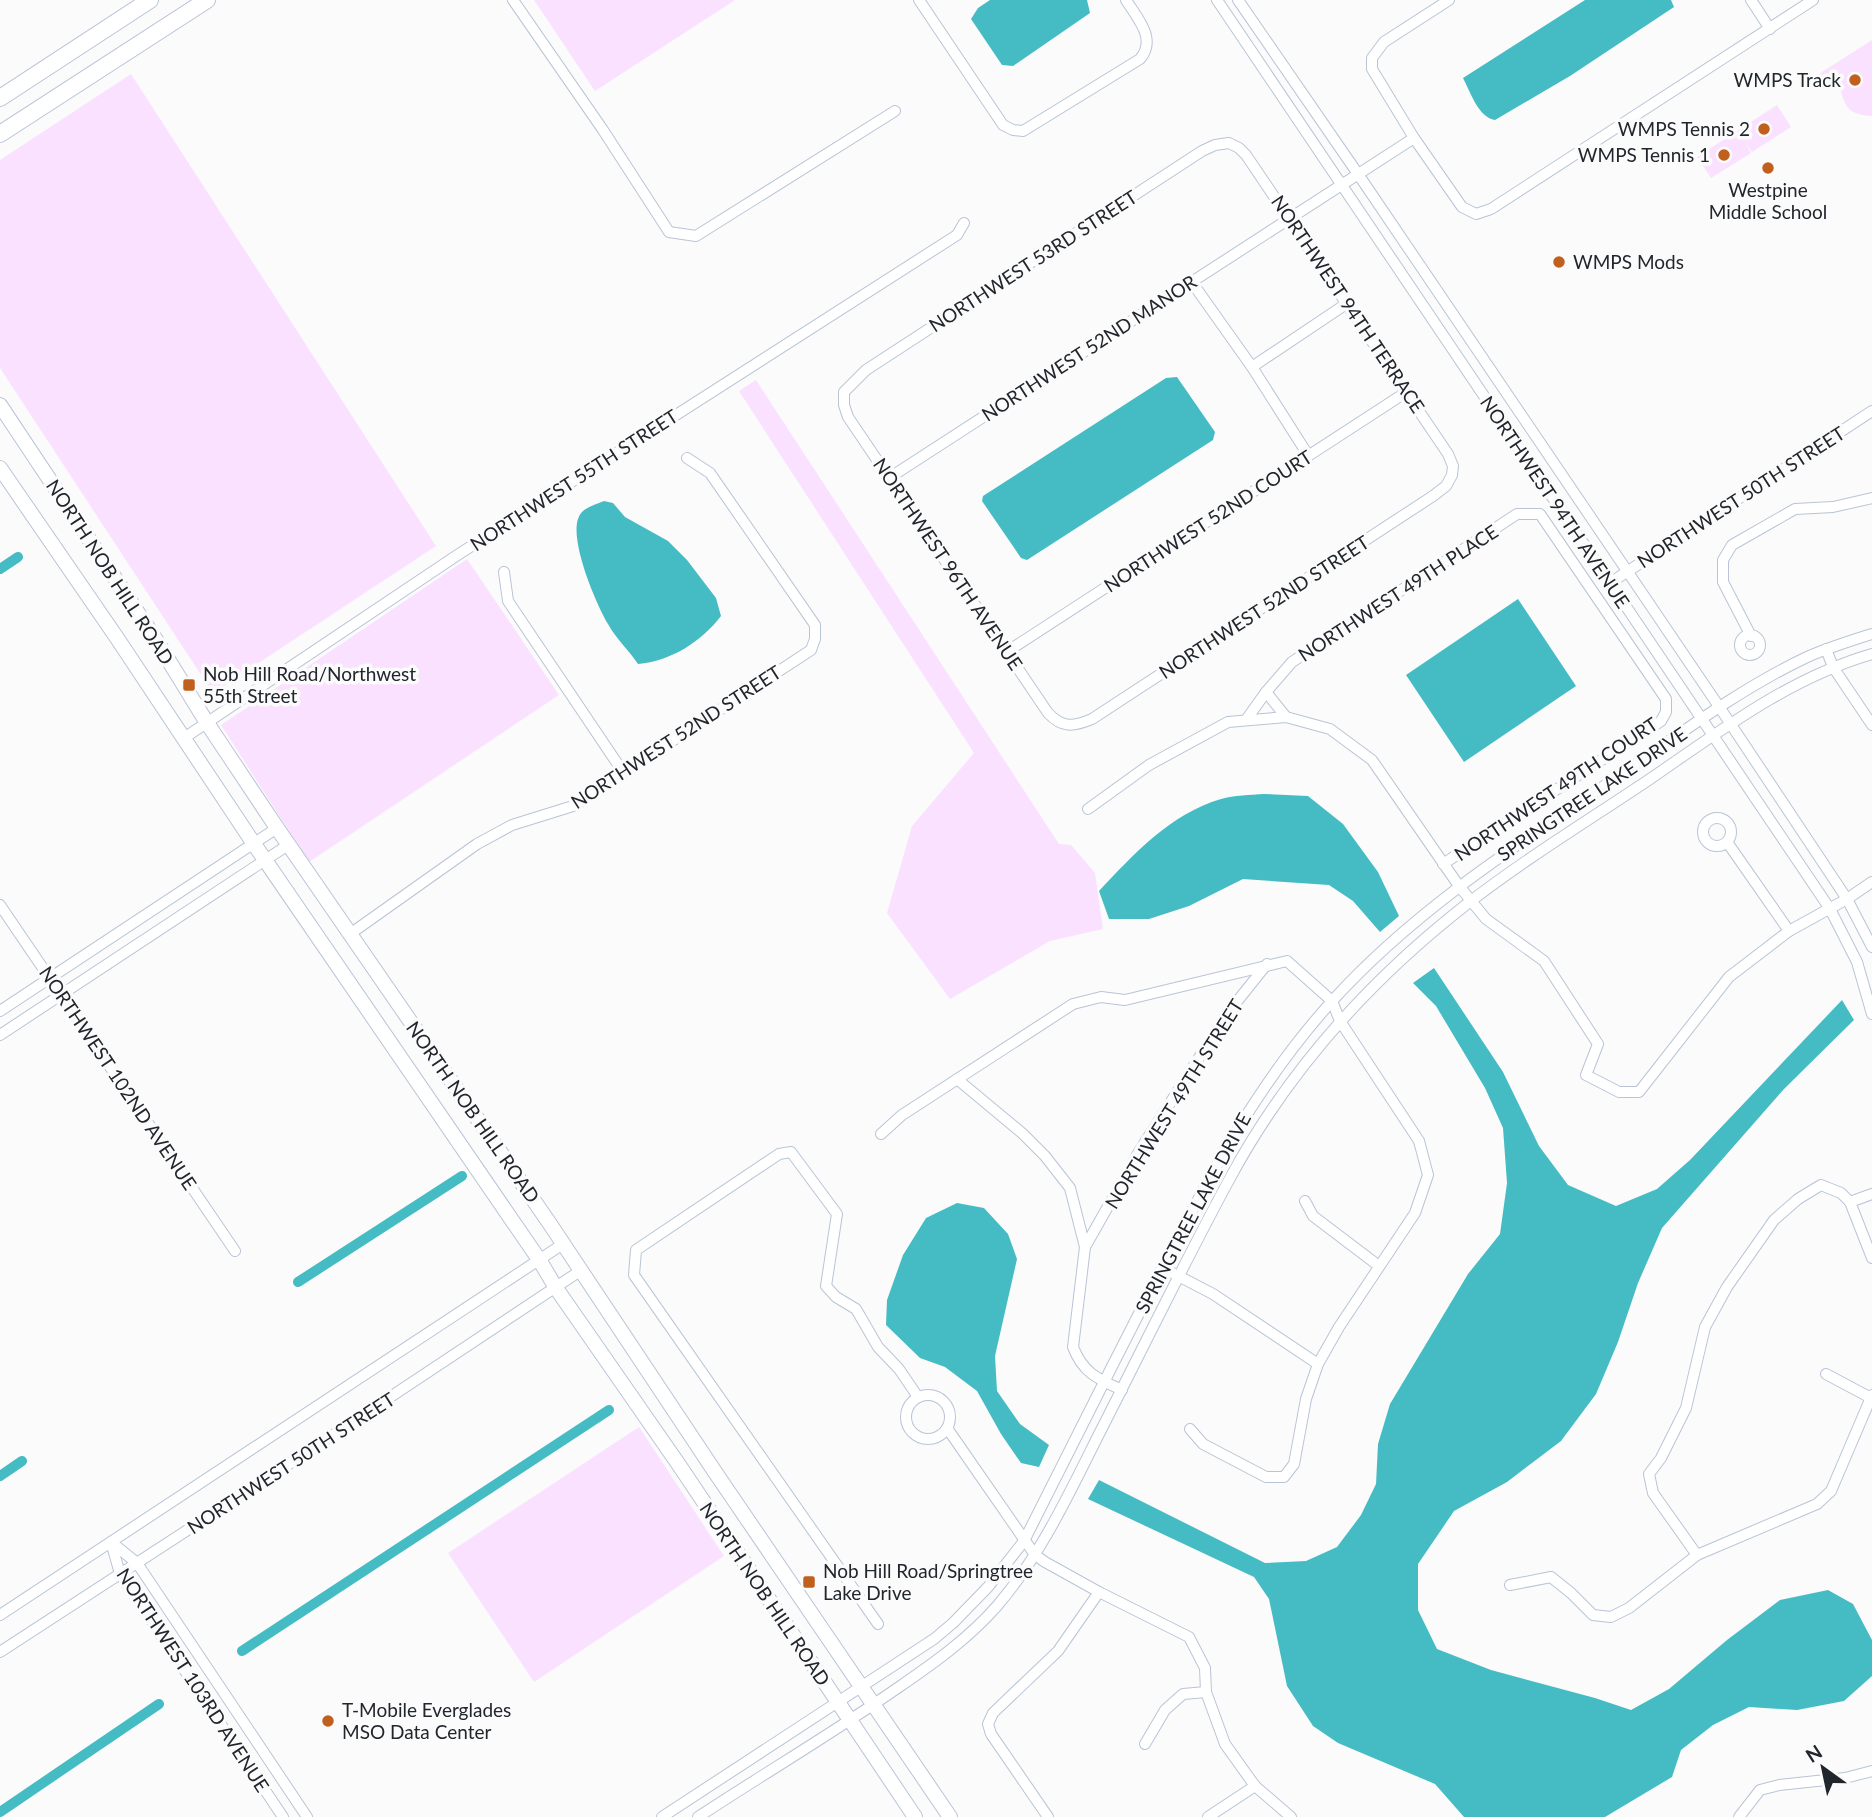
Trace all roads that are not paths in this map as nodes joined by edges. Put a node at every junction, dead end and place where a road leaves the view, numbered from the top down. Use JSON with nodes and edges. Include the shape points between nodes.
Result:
{"nodes":[{"id":1,"x":150,"y":0,"type":"edge"},
{"id":2,"x":207,"y":0,"type":"edge"},
{"id":3,"x":513,"y":0,"type":"edge"},
{"id":4,"x":919,"y":0,"type":"edge"},
{"id":5,"x":1126,"y":0,"type":"edge"},
{"id":6,"x":1217,"y":0,"type":"edge"},
{"id":7,"x":1238,"y":0,"type":"edge"},
{"id":8,"x":1449,"y":0,"type":"edge"},
{"id":9,"x":1751,"y":0,"type":"edge"},
{"id":10,"x":1813,"y":0,"type":"edge"},
{"id":11,"x":1770,"y":29,"type":"junction"},
{"id":12,"x":0,"y":98,"type":"edge"},
{"id":13,"x":895,"y":111,"type":"dead end"},
{"id":14,"x":0,"y":134,"type":"edge"},
{"id":15,"x":1414,"y":138,"type":"junction"},
{"id":16,"x":1228,"y":143,"type":"joint"},
{"id":17,"x":1358,"y":174,"type":"junction"},
{"id":18,"x":1342,"y":185,"type":"junction"},
{"id":19,"x":1289,"y":218,"type":"junction"},
{"id":20,"x":964,"y":223,"type":"dead end"},
{"id":21,"x":1191,"y":281,"type":"junction"},
{"id":22,"x":1346,"y":304,"type":"junction"},
{"id":23,"x":1252,"y":367,"type":"junction"},
{"id":24,"x":1408,"y":391,"type":"junction"},
{"id":25,"x":844,"y":392,"type":"joint"},
{"id":26,"x":0,"y":405,"type":"edge"},
{"id":27,"x":1872,"y":411,"type":"edge"},
{"id":28,"x":1308,"y":455,"type":"junction"},
{"id":29,"x":687,"y":458,"type":"dead end"},
{"id":30,"x":0,"y":468,"type":"edge"},
{"id":31,"x":1452,"y":475,"type":"joint"},
{"id":32,"x":890,"y":478,"type":"junction"},
{"id":33,"x":1872,"y":498,"type":"edge"},
{"id":34,"x":505,"y":572,"type":"dead end"},
{"id":35,"x":1627,"y":572,"type":"junction"},
{"id":36,"x":1610,"y":583,"type":"junction"},
{"id":37,"x":1872,"y":634,"type":"edge"},
{"id":38,"x":1751,"y":636,"type":"dead end"},
{"id":39,"x":1826,"y":649,"type":"junction"},
{"id":40,"x":1008,"y":651,"type":"junction"},
{"id":41,"x":1872,"y":654,"type":"edge"},
{"id":42,"x":1833,"y":667,"type":"junction"},
{"id":43,"x":1266,"y":692,"type":"junction"},
{"id":44,"x":1720,"y":708,"type":"junction"},
{"id":45,"x":1666,"y":712,"type":"joint"},
{"id":46,"x":1286,"y":717,"type":"junction"},
{"id":47,"x":1703,"y":719,"type":"junction"},
{"id":48,"x":1245,"y":720,"type":"junction"},
{"id":49,"x":207,"y":723,"type":"junction"},
{"id":50,"x":1730,"y":724,"type":"junction"},
{"id":51,"x":1872,"y":725,"type":"edge"},
{"id":52,"x":1068,"y":727,"type":"joint"},
{"id":53,"x":1714,"y":735,"type":"junction"},
{"id":54,"x":184,"y":738,"type":"junction"},
{"id":55,"x":623,"y":772,"type":"junction"},
{"id":56,"x":1088,"y":810,"type":"dead end"},
{"id":57,"x":277,"y":828,"type":"junction"},
{"id":58,"x":1727,"y":842,"type":"dead end"},
{"id":59,"x":254,"y":844,"type":"junction"},
{"id":60,"x":288,"y":845,"type":"junction"},
{"id":61,"x":265,"y":860,"type":"junction"},
{"id":62,"x":1443,"y":864,"type":"junction"},
{"id":63,"x":1872,"y":882,"type":"edge"},
{"id":64,"x":1459,"y":886,"type":"junction"},
{"id":65,"x":1847,"y":899,"type":"junction"},
{"id":66,"x":1470,"y":901,"type":"junction"},
{"id":67,"x":0,"y":905,"type":"edge"},
{"id":68,"x":1830,"y":909,"type":"junction"},
{"id":69,"x":1789,"y":931,"type":"junction"},
{"id":70,"x":350,"y":933,"type":"junction"},
{"id":71,"x":1872,"y":947,"type":"edge"},
{"id":72,"x":1267,"y":964,"type":"junction"},
{"id":73,"x":50,"y":978,"type":"junction"},
{"id":74,"x":61,"y":995,"type":"junction"},
{"id":75,"x":1332,"y":1001,"type":"junction"},
{"id":76,"x":0,"y":1010,"type":"edge"},
{"id":77,"x":1872,"y":1014,"type":"edge"},
{"id":78,"x":1340,"y":1021,"type":"junction"},
{"id":79,"x":0,"y":1035,"type":"edge"},
{"id":80,"x":957,"y":1079,"type":"junction"},
{"id":81,"x":881,"y":1134,"type":"dead end"},
{"id":82,"x":1872,"y":1194,"type":"edge"},
{"id":83,"x":1305,"y":1201,"type":"dead end"},
{"id":84,"x":1850,"y":1202,"type":"junction"},
{"id":85,"x":564,"y":1244,"type":"junction"},
{"id":86,"x":1084,"y":1247,"type":"junction"},
{"id":87,"x":235,"y":1251,"type":"dead end"},
{"id":88,"x":1872,"y":1258,"type":"edge"},
{"id":89,"x":540,"y":1261,"type":"junction"},
{"id":90,"x":1379,"y":1266,"type":"junction"},
{"id":91,"x":1163,"y":1268,"type":"junction"},
{"id":92,"x":580,"y":1271,"type":"junction"},
{"id":93,"x":1180,"y":1277,"type":"junction"},
{"id":94,"x":556,"y":1288,"type":"junction"},
{"id":95,"x":1318,"y":1364,"type":"junction"},
{"id":96,"x":1826,"y":1374,"type":"dead end"},
{"id":97,"x":1104,"y":1382,"type":"junction"},
{"id":98,"x":1122,"y":1390,"type":"junction"},
{"id":99,"x":918,"y":1397,"type":"junction"},
{"id":100,"x":1871,"y":1397,"type":"edge"},
{"id":101,"x":947,"y":1428,"type":"junction"},
{"id":102,"x":1189,"y":1429,"type":"dead end"},
{"id":103,"x":1024,"y":1541,"type":"junction"},
{"id":104,"x":111,"y":1542,"type":"junction"},
{"id":105,"x":1035,"y":1555,"type":"junction"},
{"id":106,"x":1697,"y":1555,"type":"junction"},
{"id":107,"x":137,"y":1563,"type":"junction"},
{"id":108,"x":120,"y":1574,"type":"junction"},
{"id":109,"x":1510,"y":1585,"type":"dead end"},
{"id":110,"x":1100,"y":1592,"type":"junction"},
{"id":111,"x":0,"y":1615,"type":"edge"},
{"id":112,"x":878,"y":1624,"type":"dead end"},
{"id":113,"x":0,"y":1652,"type":"edge"},
{"id":114,"x":861,"y":1687,"type":"junction"},
{"id":115,"x":1206,"y":1692,"type":"junction"},
{"id":116,"x":837,"y":1702,"type":"junction"},
{"id":117,"x":873,"y":1705,"type":"junction"},
{"id":118,"x":849,"y":1721,"type":"junction"},
{"id":119,"x":1145,"y":1744,"type":"dead end"},
{"id":120,"x":1872,"y":1771,"type":"edge"},
{"id":121,"x":720,"y":1779,"type":"junction"},
{"id":122,"x":1255,"y":1786,"type":"junction"},
{"id":123,"x":730,"y":1796,"type":"junction"},
{"id":124,"x":283,"y":1817,"type":"edge"},
{"id":125,"x":307,"y":1817,"type":"edge"},
{"id":126,"x":662,"y":1817,"type":"edge"},
{"id":127,"x":698,"y":1817,"type":"edge"},
{"id":128,"x":915,"y":1817,"type":"edge"},
{"id":129,"x":950,"y":1817,"type":"edge"},
{"id":130,"x":1048,"y":1817,"type":"edge"},
{"id":131,"x":1208,"y":1817,"type":"edge"},
{"id":132,"x":1291,"y":1817,"type":"edge"},
{"id":133,"x":1739,"y":1817,"type":"edge"}],
"edges":[{"from":1,"to":12,"type":"highway"},
{"from":2,"to":14,"type":"highway"},
{"from":3,"to":13,"type":"street","via":[[669,232],[696,236]]},
{"from":4,"to":5,"type":"street","via":[[1003,125],[1023,131],[1146,52],[1147,34]]},
{"from":6,"to":18,"type":"street","name":"NORTHWEST 94TH AVENUE"},
{"from":7,"to":17,"type":"street","name":"NORTHWEST 94TH AVENUE"},
{"from":8,"to":15,"type":"street","via":[[1384,42],[1372,58],[1377,79]]},
{"from":9,"to":11,"type":"street"},
{"from":10,"to":11,"type":"street"},
{"from":11,"to":15,"type":"street","via":[[1491,209],[1476,214],[1462,207]]},
{"from":15,"to":17,"type":"street","name":"NORTHWEST 52ND MANOR"},
{"from":16,"to":19,"type":"street","name":"NORTHWEST 94TH TERRACE","via":[[1246,155]]},
{"from":16,"to":25,"type":"street","name":"NORTHWEST 53RD STREET","via":[[1202,151],[866,370]]},
{"from":17,"to":18,"type":"street","name":"NORTHWEST 52ND MANOR"},
{"from":17,"to":35,"type":"street","name":"NORTHWEST 94TH AVENUE"},
{"from":18,"to":19,"type":"street","name":"NORTHWEST 52ND MANOR"},
{"from":18,"to":36,"type":"street","name":"NORTHWEST 94TH AVENUE"},
{"from":19,"to":21,"type":"street","name":"NORTHWEST 52ND MANOR"},
{"from":19,"to":22,"type":"street","name":"NORTHWEST 94TH TERRACE"},
{"from":20,"to":49,"type":"street","name":"NORTHWEST 55TH STREET","via":[[957,235],[459,554]]},
{"from":21,"to":23,"type":"street"},
{"from":21,"to":32,"type":"street","name":"NORTHWEST 52ND MANOR"},
{"from":22,"to":23,"type":"street"},
{"from":22,"to":24,"type":"street","name":"NORTHWEST 94TH TERRACE"},
{"from":23,"to":28,"type":"street"},
{"from":24,"to":28,"type":"street","name":"NORTHWEST 52ND COURT"},
{"from":24,"to":31,"type":"street","name":"NORTHWEST 94TH TERRACE","via":[[1448,454]]},
{"from":25,"to":32,"type":"street","name":"NORTHWEST 96TH AVENUE","via":[[848,418]]},
{"from":26,"to":49,"type":"main road","name":"NORTH NOB HILL ROAD"},
{"from":27,"to":35,"type":"street","name":"NORTHWEST 50TH STREET"},
{"from":28,"to":40,"type":"street","name":"NORTHWEST 52ND COURT"},
{"from":29,"to":55,"type":"street","name":"NORTHWEST 52ND STREET","via":[[710,473],[815,625],[815,639],[811,650]]},
{"from":30,"to":54,"type":"main road","name":"NORTH NOB HILL ROAD"},
{"from":31,"to":52,"type":"street","name":"NORTHWEST 52ND STREET","via":[[1433,496],[1092,719]]},
{"from":32,"to":40,"type":"street","name":"NORTHWEST 96TH AVENUE"},
{"from":33,"to":38,"type":"street","via":[[1833,508],[1795,509],[1732,545],[1723,560],[1723,582]]},
{"from":34,"to":55,"type":"street","via":[[508,601]]},
{"from":35,"to":36,"type":"street","name":"NORTHWEST 50TH STREET"},
{"from":35,"to":44,"type":"street","name":"NORTHWEST 94TH AVENUE"},
{"from":36,"to":47,"type":"street","name":"NORTHWEST 94TH AVENUE"},
{"from":37,"to":39,"type":"street","name":"SPRINGTREE LAKE DRIVE"},
{"from":39,"to":42,"type":"street"},
{"from":39,"to":44,"type":"street","name":"SPRINGTREE LAKE DRIVE"},
{"from":40,"to":52,"type":"street","name":"NORTHWEST 96TH AVENUE","via":[[1048,713]]},
{"from":41,"to":42,"type":"street","name":"SPRINGTREE LAKE DRIVE"},
{"from":42,"to":50,"type":"street","name":"SPRINGTREE LAKE DRIVE","via":[[1791,686]]},
{"from":42,"to":51,"type":"street"},
{"from":43,"to":45,"type":"street","name":"NORTHWEST 49TH PLACE","via":[[1292,662],[1517,514],[1540,514],[1666,699]]},
{"from":43,"to":46,"type":"street"},
{"from":43,"to":48,"type":"street","name":"NORTHWEST 49TH PLACE"},
{"from":44,"to":47,"type":"street","name":"SPRINGTREE LAKE DRIVE"},
{"from":44,"to":50,"type":"street","name":"NORTHWEST 94TH AVENUE"},
{"from":45,"to":62,"type":"street","name":"NORTHWEST 49TH COURT","via":[[1661,721]]},
{"from":46,"to":48,"type":"street"},
{"from":46,"to":62,"type":"street","via":[[1330,729],[1372,760]]},
{"from":47,"to":53,"type":"street","name":"NORTHWEST 94TH AVENUE"},
{"from":47,"to":64,"type":"street","name":"SPRINGTREE LAKE DRIVE"},
{"from":48,"to":56,"type":"street","via":[[1228,722],[1192,740]]},
{"from":49,"to":54,"type":"street","name":"NORTHWEST 55TH STREET"},
{"from":49,"to":57,"type":"main road","name":"NORTH NOB HILL ROAD"},
{"from":50,"to":53,"type":"street","name":"SPRINGTREE LAKE DRIVE"},
{"from":50,"to":65,"type":"street","name":"NORTHWEST 94TH AVENUE"},
{"from":53,"to":66,"type":"street","name":"SPRINGTREE LAKE DRIVE"},
{"from":53,"to":68,"type":"street","name":"NORTHWEST 94TH AVENUE"},
{"from":54,"to":59,"type":"main road","name":"NORTH NOB HILL ROAD"},
{"from":55,"to":70,"type":"street","name":"NORTHWEST 52ND STREET","via":[[573,806],[512,825],[477,844]]},
{"from":57,"to":59,"type":"street"},
{"from":57,"to":60,"type":"main road","name":"NORTH NOB HILL ROAD"},
{"from":58,"to":69,"type":"street"},
{"from":59,"to":61,"type":"main road","name":"NORTH NOB HILL ROAD"},
{"from":59,"to":73,"type":"street"},
{"from":60,"to":61,"type":"street"},
{"from":60,"to":70,"type":"main road","name":"NORTH NOB HILL ROAD"},
{"from":61,"to":74,"type":"street"},
{"from":61,"to":89,"type":"main road","name":"NORTH NOB HILL ROAD"},
{"from":62,"to":64,"type":"street"},
{"from":63,"to":65,"type":"street"},
{"from":64,"to":66,"type":"street"},
{"from":64,"to":75,"type":"street","name":"SPRINGTREE LAKE DRIVE"},
{"from":65,"to":68,"type":"street"},
{"from":65,"to":71,"type":"street","name":"NORTHWEST 94TH AVENUE"},
{"from":66,"to":69,"type":"street","via":[[1486,919],[1545,961],[1598,1044],[1586,1075],[1619,1092],[1639,1092],[1729,977]]},
{"from":66,"to":78,"type":"street","name":"SPRINGTREE LAKE DRIVE","via":[[1407,954]]},
{"from":67,"to":73,"type":"street","name":"NORTHWEST 102ND AVENUE"},
{"from":68,"to":69,"type":"street"},
{"from":68,"to":77,"type":"street","name":"NORTHWEST 94TH AVENUE","via":[[1857,962]]},
{"from":70,"to":85,"type":"main road","name":"NORTH NOB HILL ROAD"},
{"from":72,"to":75,"type":"street","via":[[1287,961]]},
{"from":72,"to":80,"type":"street","via":[[1125,1000],[1101,997],[1073,1004]]},
{"from":72,"to":86,"type":"street","name":"NORTHWEST 49TH STREET","via":[[1227,1014]]},
{"from":73,"to":74,"type":"street","name":"NORTHWEST 102ND AVENUE"},
{"from":73,"to":76,"type":"street"},
{"from":74,"to":79,"type":"street"},
{"from":74,"to":87,"type":"street","name":"NORTHWEST 102ND AVENUE"},
{"from":75,"to":78,"type":"street"},
{"from":75,"to":91,"type":"street","name":"SPRINGTREE LAKE DRIVE","via":[[1235,1131]]},
{"from":78,"to":90,"type":"street","via":[[1419,1141],[1428,1175],[1415,1213]]},
{"from":78,"to":93,"type":"street","name":"SPRINGTREE LAKE DRIVE","via":[[1256,1134]]},
{"from":80,"to":81,"type":"street"},
{"from":80,"to":86,"type":"street","via":[[1022,1133],[1070,1188]]},
{"from":82,"to":84,"type":"street"},
{"from":83,"to":90,"type":"street","via":[[1313,1216]]},
{"from":84,"to":88,"type":"street"},
{"from":84,"to":106,"type":"street","via":[[1821,1185],[1790,1206],[1758,1242],[1705,1327],[1686,1408],[1649,1474],[1653,1493]]},
{"from":85,"to":89,"type":"street","name":"NORTHWEST 50TH STREET"},
{"from":85,"to":92,"type":"main road","name":"NORTH NOB HILL ROAD"},
{"from":86,"to":97,"type":"street","via":[[1073,1347],[1079,1362]]},
{"from":89,"to":94,"type":"main road","name":"NORTH NOB HILL ROAD"},
{"from":89,"to":104,"type":"street","name":"NORTHWEST 50TH STREET"},
{"from":90,"to":95,"type":"street"},
{"from":91,"to":93,"type":"street"},
{"from":91,"to":97,"type":"street","name":"SPRINGTREE LAKE DRIVE"},
{"from":92,"to":94,"type":"street","name":"NORTHWEST 50TH STREET"},
{"from":92,"to":114,"type":"main road","name":"NORTH NOB HILL ROAD"},
{"from":93,"to":95,"type":"street"},
{"from":93,"to":98,"type":"street","name":"SPRINGTREE LAKE DRIVE"},
{"from":94,"to":107,"type":"street","name":"NORTHWEST 50TH STREET"},
{"from":94,"to":116,"type":"main road","name":"NORTH NOB HILL ROAD"},
{"from":95,"to":102,"type":"street","via":[[1306,1399],[1294,1464],[1284,1476],[1266,1477],[1203,1444]]},
{"from":96,"to":100,"type":"street"},
{"from":97,"to":98,"type":"street"},
{"from":97,"to":103,"type":"street","name":"SPRINGTREE LAKE DRIVE"},
{"from":98,"to":105,"type":"street","name":"SPRINGTREE LAKE DRIVE"},
{"from":99,"to":101,"type":"street","via":[[935,1395],[947,1404],[951,1418]]},
{"from":99,"to":101,"type":"street","via":[[906,1411],[911,1432],[932,1439]]},
{"from":99,"to":112,"type":"street","via":[[878,1347],[856,1309],[827,1286],[837,1214],[791,1152],[779,1154],[636,1250],[634,1275]]},
{"from":100,"to":106,"type":"street","via":[[1831,1491],[1817,1504]]},
{"from":101,"to":103,"type":"street"},
{"from":103,"to":105,"type":"street"},
{"from":103,"to":114,"type":"street","name":"SPRINGTREE LAKE DRIVE","via":[[953,1623]]},
{"from":104,"to":107,"type":"street","name":"NORTHWEST 103RD AVENUE"},
{"from":104,"to":108,"type":"street","name":"NORTHWEST 103RD AVENUE"},
{"from":104,"to":111,"type":"street","name":"NORTHWEST 50TH STREET"},
{"from":105,"to":110,"type":"street"},
{"from":105,"to":117,"type":"street","name":"SPRINGTREE LAKE DRIVE","via":[[971,1633]]},
{"from":106,"to":109,"type":"street","via":[[1611,1617],[1593,1615],[1551,1577]]},
{"from":107,"to":108,"type":"street","name":"NORTHWEST 50TH STREET"},
{"from":107,"to":125,"type":"street","name":"NORTHWEST 103RD AVENUE"},
{"from":108,"to":113,"type":"street","name":"NORTHWEST 50TH STREET"},
{"from":108,"to":124,"type":"street","name":"NORTHWEST 103RD AVENUE"},
{"from":110,"to":115,"type":"street","via":[[1189,1637],[1205,1668]]},
{"from":110,"to":130,"type":"street","via":[[1058,1651],[993,1713],[988,1724]]},
{"from":114,"to":116,"type":"street","name":"SPRINGTREE LAKE DRIVE"},
{"from":114,"to":117,"type":"main road","name":"NORTH NOB HILL ROAD"},
{"from":115,"to":119,"type":"street","via":[[1183,1694],[1165,1710]]},
{"from":115,"to":122,"type":"street","via":[[1225,1744]]},
{"from":116,"to":118,"type":"main road","name":"NORTH NOB HILL ROAD"},
{"from":116,"to":121,"type":"street","name":"SPRINGTREE LAKE DRIVE"},
{"from":117,"to":118,"type":"street","name":"SPRINGTREE LAKE DRIVE"},
{"from":117,"to":129,"type":"main road","name":"NORTH NOB HILL ROAD"},
{"from":118,"to":123,"type":"street","name":"SPRINGTREE LAKE DRIVE"},
{"from":118,"to":128,"type":"main road","name":"NORTH NOB HILL ROAD"},
{"from":120,"to":133,"type":"street","via":[[1759,1790]]},
{"from":121,"to":123,"type":"street"},
{"from":121,"to":126,"type":"street","name":"SPRINGTREE LAKE DRIVE"},
{"from":122,"to":131,"type":"street"},
{"from":122,"to":132,"type":"street"},
{"from":123,"to":127,"type":"street","name":"SPRINGTREE LAKE DRIVE"}]}
